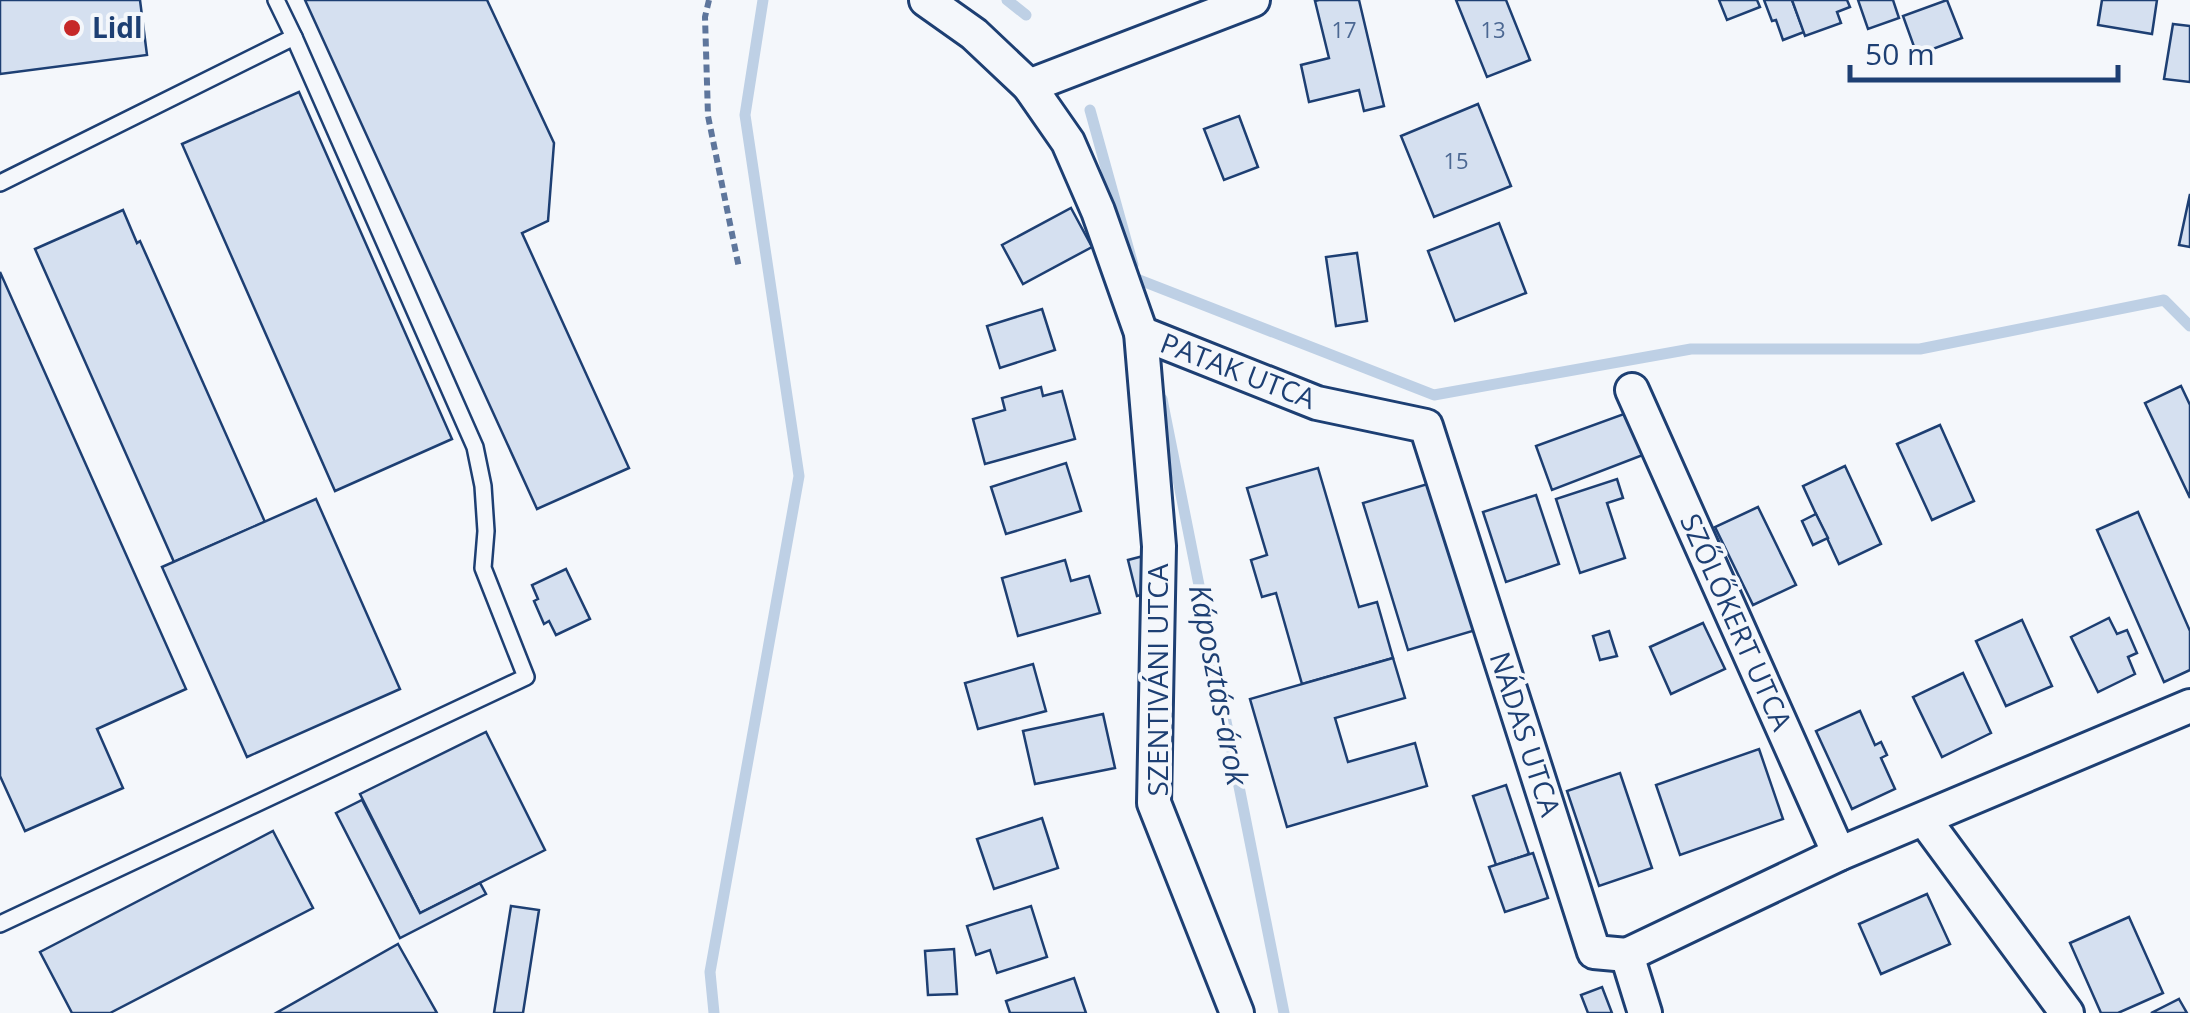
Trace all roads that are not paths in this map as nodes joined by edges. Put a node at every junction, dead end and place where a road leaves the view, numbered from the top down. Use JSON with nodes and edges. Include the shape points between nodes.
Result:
{"nodes":[{"id":1,"x":276,"y":0,"type":"edge"},
{"id":2,"x":926,"y":0,"type":"edge"},
{"id":3,"x":1253,"y":0,"type":"edge"},
{"id":4,"x":294,"y":37,"type":"junction"},
{"id":5,"x":1029,"y":86,"type":"junction"},
{"id":6,"x":0,"y":183,"type":"edge"},
{"id":7,"x":1141,"y":333,"type":"junction"},
{"id":8,"x":1632,"y":390,"type":"dead end"},
{"id":9,"x":1426,"y":426,"type":"joint"},
{"id":10,"x":2190,"y":706,"type":"edge"},
{"id":11,"x":1924,"y":818,"type":"junction"},
{"id":12,"x":1840,"y":854,"type":"junction"},
{"id":13,"x":0,"y":924,"type":"edge"},
{"id":14,"x":1627,"y":955,"type":"junction"},
{"id":15,"x":1237,"y":1013,"type":"edge"},
{"id":16,"x":1645,"y":1013,"type":"edge"},
{"id":17,"x":2067,"y":1013,"type":"edge"}],
"edges":[{"from":1,"to":4,"type":"lane"},
{"from":2,"to":5,"type":"street","name":"PATAK UTCA"},
{"from":3,"to":5,"type":"street"},
{"from":4,"to":6,"type":"lane"},
{"from":4,"to":13,"type":"lane","via":[[474,447],[485,516],[482,568],[526,677]]},
{"from":5,"to":7,"type":"street","name":"PATAK UTCA","via":[[1068,142]]},
{"from":7,"to":9,"type":"street","name":"PATAK UTCA","via":[[1318,403]]},
{"from":7,"to":15,"type":"street","name":"SZENTIVÁNI UTCA","via":[[1159,546],[1154,802]]},
{"from":8,"to":12,"type":"street","name":"SZŐLŐKERT UTCA"},
{"from":9,"to":14,"type":"street","name":"NÁDAS UTCA","via":[[1594,952]]},
{"from":10,"to":11,"type":"street"},
{"from":11,"to":12,"type":"street"},
{"from":11,"to":17,"type":"street"},
{"from":12,"to":14,"type":"street"},
{"from":14,"to":16,"type":"street"}]}
